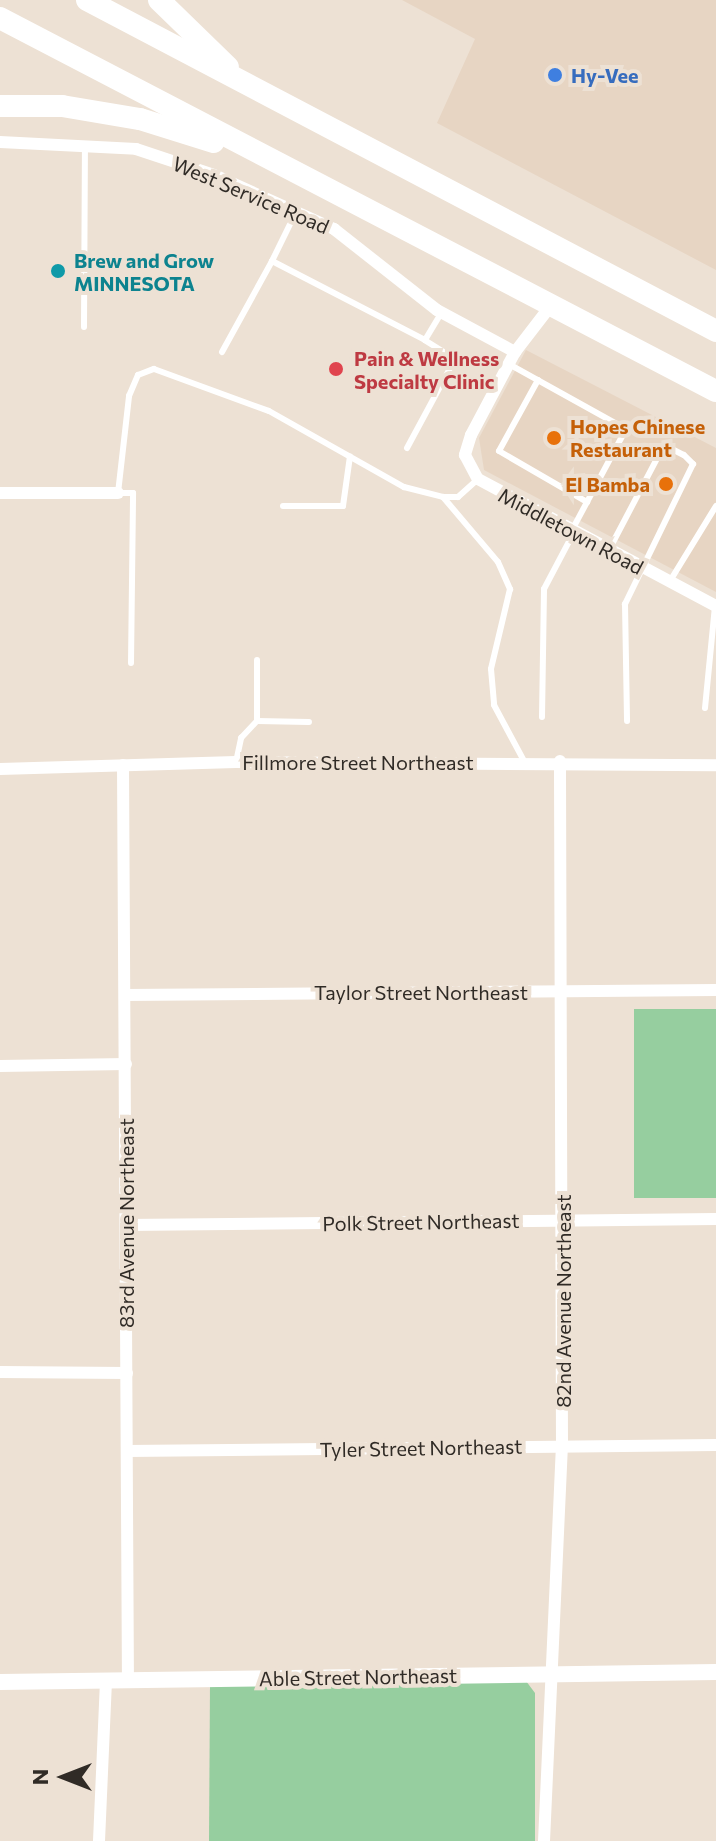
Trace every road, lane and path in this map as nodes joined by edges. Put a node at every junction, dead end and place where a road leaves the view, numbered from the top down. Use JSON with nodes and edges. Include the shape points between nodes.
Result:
{"nodes":[{"id":1,"x":87,"y":0,"type":"edge"},
{"id":2,"x":159,"y":0,"type":"edge"},
{"id":3,"x":0,"y":18,"type":"edge"},
{"id":4,"x":246,"y":84,"type":"junction"},
{"id":5,"x":0,"y":106,"type":"edge"},
{"id":6,"x":0,"y":142,"type":"edge"},
{"id":7,"x":85,"y":142,"type":"junction"},
{"id":8,"x":265,"y":157,"type":"junction"},
{"id":9,"x":296,"y":212,"type":"junction"},
{"id":10,"x":272,"y":261,"type":"junction"},
{"id":11,"x":552,"y":304,"type":"junction"},
{"id":12,"x":442,"y":312,"type":"junction"},
{"id":13,"x":84,"y":327,"type":"dead end"},
{"id":14,"x":716,"y":331,"type":"edge"},
{"id":15,"x":425,"y":340,"type":"junction"},
{"id":16,"x":222,"y":352,"type":"dead end"},
{"id":17,"x":515,"y":352,"type":"junction"},
{"id":18,"x":509,"y":364,"type":"junction"},
{"id":19,"x":538,"y":380,"type":"junction"},
{"id":20,"x":716,"y":391,"type":"edge"},
{"id":21,"x":407,"y":448,"type":"dead end"},
{"id":22,"x":350,"y":456,"type":"junction"},
{"id":23,"x":478,"y":479,"type":"junction"},
{"id":24,"x":0,"y":493,"type":"edge"},
{"id":25,"x":118,"y":493,"type":"junction"},
{"id":26,"x":443,"y":497,"type":"junction"},
{"id":27,"x":587,"y":502,"type":"junction"},
{"id":28,"x":283,"y":506,"type":"dead end"},
{"id":29,"x":716,"y":506,"type":"edge"},
{"id":30,"x":572,"y":533,"type":"junction"},
{"id":31,"x":608,"y":552,"type":"junction"},
{"id":32,"x":640,"y":568,"type":"junction"},
{"id":33,"x":669,"y":583,"type":"junction"},
{"id":34,"x":716,"y":606,"type":"edge"},
{"id":35,"x":257,"y":660,"type":"dead end"},
{"id":36,"x":131,"y":663,"type":"dead end"},
{"id":37,"x":705,"y":708,"type":"dead end"},
{"id":38,"x":542,"y":717,"type":"dead end"},
{"id":39,"x":257,"y":721,"type":"junction"},
{"id":40,"x":627,"y":721,"type":"dead end"},
{"id":41,"x":309,"y":722,"type":"dead end"},
{"id":42,"x":524,"y":761,"type":"junction"},
{"id":43,"x":560,"y":761,"type":"junction"},
{"id":44,"x":236,"y":762,"type":"junction"},
{"id":45,"x":123,"y":765,"type":"junction"},
{"id":46,"x":716,"y":765,"type":"edge"},
{"id":47,"x":0,"y":769,"type":"edge"},
{"id":48,"x":716,"y":990,"type":"edge"},
{"id":49,"x":563,"y":991,"type":"junction"},
{"id":50,"x":125,"y":995,"type":"junction"},
{"id":51,"x":126,"y":1064,"type":"junction"},
{"id":52,"x":0,"y":1066,"type":"edge"},
{"id":53,"x":716,"y":1219,"type":"edge"},
{"id":54,"x":563,"y":1220,"type":"junction"},
{"id":55,"x":126,"y":1225,"type":"junction"},
{"id":56,"x":0,"y":1372,"type":"edge"},
{"id":57,"x":127,"y":1373,"type":"junction"},
{"id":58,"x":716,"y":1445,"type":"edge"},
{"id":59,"x":562,"y":1446,"type":"junction"},
{"id":60,"x":127,"y":1451,"type":"junction"},
{"id":61,"x":716,"y":1672,"type":"edge"},
{"id":62,"x":555,"y":1674,"type":"junction"},
{"id":63,"x":106,"y":1681,"type":"junction"},
{"id":64,"x":128,"y":1681,"type":"junction"},
{"id":65,"x":0,"y":1682,"type":"edge"},
{"id":66,"x":99,"y":1841,"type":"edge"},
{"id":67,"x":544,"y":1841,"type":"edge"}],
"edges":[{"from":1,"to":4,"type":"highway"},
{"from":2,"to":4,"type":"highway"},
{"from":3,"to":8,"type":"highway"},
{"from":4,"to":14,"type":"highway"},
{"from":5,"to":8,"type":"highway","via":[[62,106],[140,119]]},
{"from":6,"to":7,"type":"street","name":"West Service Road"},
{"from":7,"to":9,"type":"street","name":"West Service Road","via":[[149,154]]},
{"from":7,"to":13,"type":"lane"},
{"from":8,"to":11,"type":"highway"},
{"from":9,"to":10,"type":"lane"},
{"from":9,"to":12,"type":"street","name":"West Service Road","via":[[334,229]]},
{"from":10,"to":15,"type":"lane"},
{"from":10,"to":16,"type":"lane"},
{"from":11,"to":17,"type":"street","name":"Middletown Road"},
{"from":11,"to":20,"type":"highway"},
{"from":12,"to":15,"type":"lane"},
{"from":12,"to":17,"type":"street","name":"West Service Road"},
{"from":15,"to":21,"type":"lane","via":[[455,359]]},
{"from":17,"to":18,"type":"street","name":"Middletown Road"},
{"from":18,"to":19,"type":"lane"},
{"from":18,"to":23,"type":"street","name":"Middletown Road","via":[[465,455]]},
{"from":19,"to":27,"type":"lane","via":[[499,451]]},
{"from":19,"to":27,"type":"lane","via":[[626,429]]},
{"from":22,"to":25,"type":"lane","via":[[269,411],[154,369],[138,375],[129,396]]},
{"from":22,"to":26,"type":"lane","via":[[404,487]]},
{"from":22,"to":28,"type":"lane","via":[[343,506]]},
{"from":23,"to":26,"type":"lane","via":[[458,497]]},
{"from":23,"to":30,"type":"street","name":"Middletown Road"},
{"from":24,"to":25,"type":"street"},
{"from":25,"to":36,"type":"lane","via":[[133,493]]},
{"from":26,"to":42,"type":"lane","via":[[510,589],[491,669],[494,705]]},
{"from":27,"to":30,"type":"lane"},
{"from":29,"to":33,"type":"lane"},
{"from":30,"to":31,"type":"street","name":"Middletown Road"},
{"from":30,"to":38,"type":"lane","via":[[544,589]]},
{"from":31,"to":32,"type":"street","name":"Middletown Road"},
{"from":31,"to":32,"type":"lane","via":[[664,445],[684,455],[693,464]]},
{"from":32,"to":33,"type":"street","name":"Middletown Road"},
{"from":32,"to":40,"type":"lane","via":[[625,604]]},
{"from":33,"to":34,"type":"street","name":"Middletown Road"},
{"from":34,"to":37,"type":"lane"},
{"from":35,"to":39,"type":"lane"},
{"from":39,"to":41,"type":"lane"},
{"from":39,"to":44,"type":"lane","via":[[241,738]]},
{"from":42,"to":43,"type":"street","name":"Fillmore Street Northeast"},
{"from":42,"to":44,"type":"street","name":"Fillmore Street Northeast"},
{"from":43,"to":46,"type":"street","name":"Fillmore Street Northeast"},
{"from":43,"to":49,"type":"street","name":"82nd Avenue Northeast"},
{"from":44,"to":45,"type":"street","name":"Fillmore Street Northeast"},
{"from":45,"to":47,"type":"street","name":"Fillmore Street Northeast"},
{"from":45,"to":50,"type":"street","name":"83rd Avenue Northeast"},
{"from":48,"to":49,"type":"street","name":"Taylor Street Northeast"},
{"from":49,"to":50,"type":"street","name":"Taylor Street Northeast"},
{"from":49,"to":54,"type":"street","name":"82nd Avenue Northeast"},
{"from":50,"to":51,"type":"street","name":"83rd Avenue Northeast"},
{"from":51,"to":52,"type":"street"},
{"from":51,"to":55,"type":"street","name":"83rd Avenue Northeast"},
{"from":53,"to":54,"type":"street","name":"Polk Street Northeast"},
{"from":54,"to":55,"type":"street","name":"Polk Street Northeast"},
{"from":54,"to":59,"type":"street","name":"82nd Avenue Northeast"},
{"from":55,"to":57,"type":"street","name":"83rd Avenue Northeast"},
{"from":56,"to":57,"type":"street"},
{"from":57,"to":60,"type":"street","name":"83rd Avenue Northeast"},
{"from":58,"to":59,"type":"street","name":"Tyler Street Northeast"},
{"from":59,"to":60,"type":"street","name":"Tyler Street Northeast"},
{"from":59,"to":62,"type":"street","name":"82nd Avenue Northeast"},
{"from":60,"to":64,"type":"street","name":"83rd Avenue Northeast"},
{"from":61,"to":62,"type":"street","name":"Able Street Northeast"},
{"from":62,"to":64,"type":"street","name":"Able Street Northeast"},
{"from":62,"to":67,"type":"street","name":"82nd Avenue Northeast"},
{"from":63,"to":64,"type":"street","name":"Able Street Northeast"},
{"from":63,"to":65,"type":"street","name":"Able Street Northeast"},
{"from":63,"to":66,"type":"street"}]}
